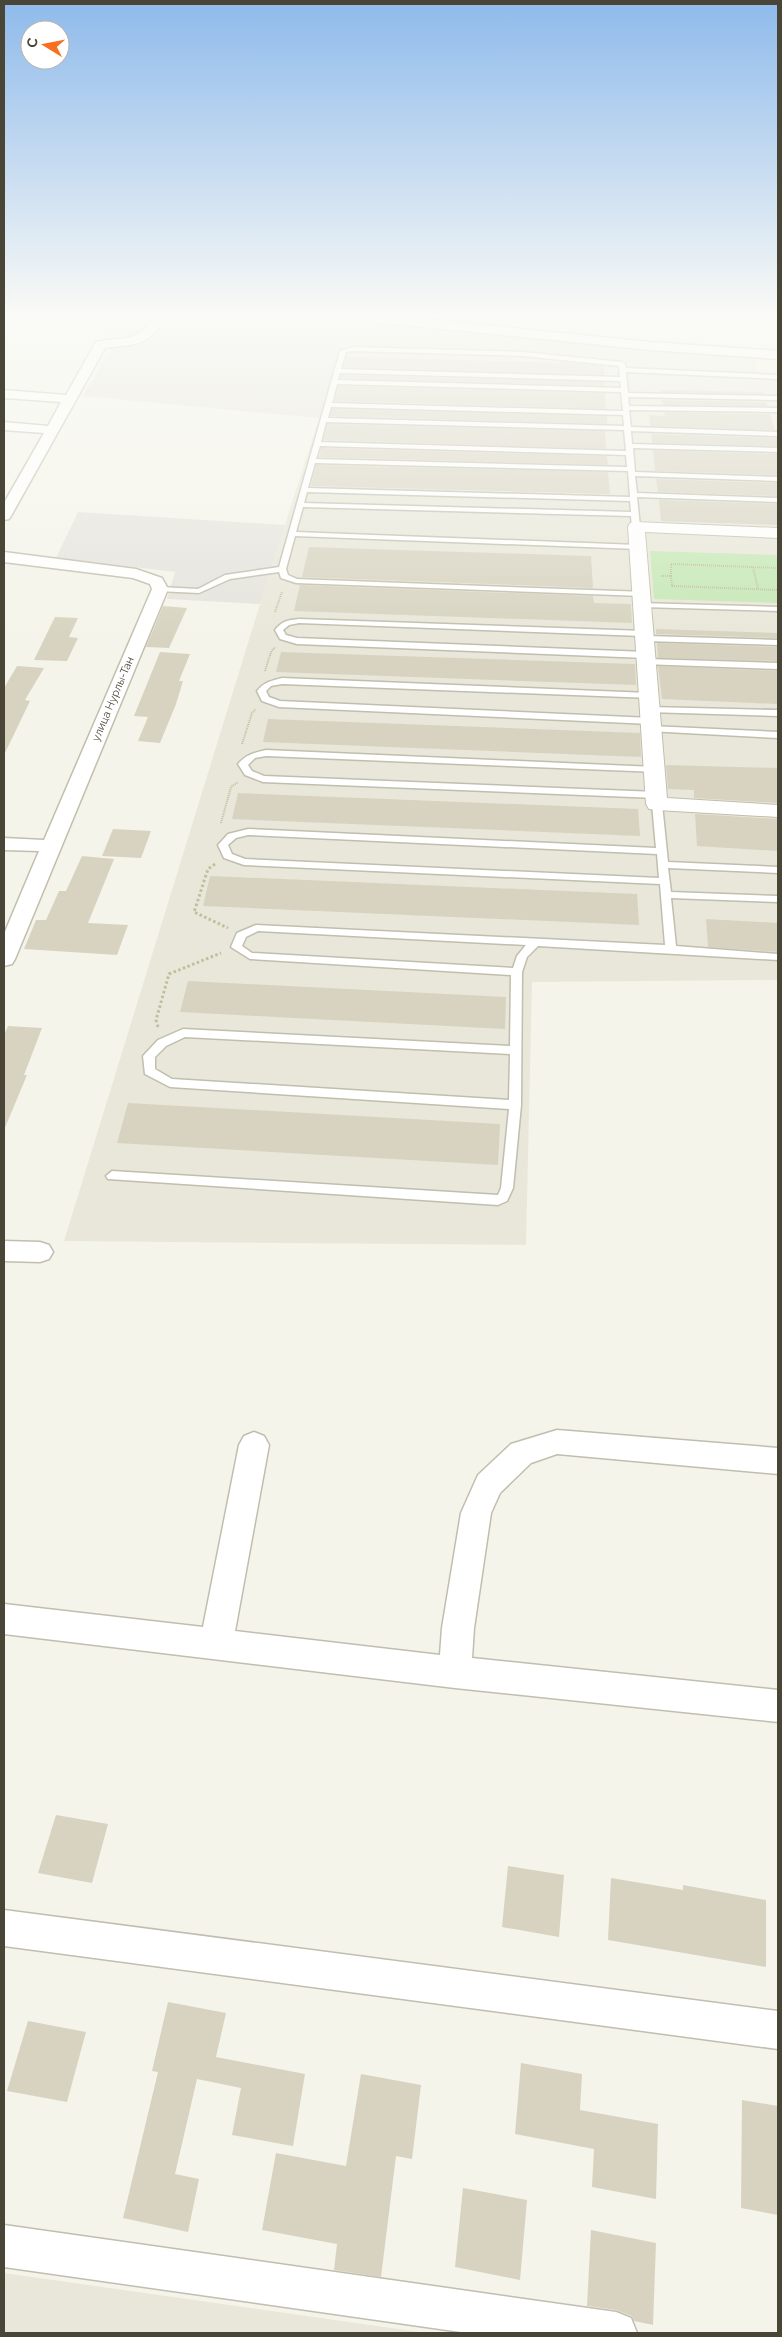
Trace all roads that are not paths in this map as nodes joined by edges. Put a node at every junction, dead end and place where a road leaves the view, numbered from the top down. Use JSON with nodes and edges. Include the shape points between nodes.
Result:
{"nodes":[{"id":1,"x":55,"y":424,"type":"edge"},
{"id":2,"x":323,"y":424,"type":"edge"},
{"id":3,"x":461,"y":424,"type":"edge"},
{"id":4,"x":627,"y":424,"type":"edge"},
{"id":5,"x":4,"y":426,"type":"edge"},
{"id":6,"x":628,"y":429,"type":"junction"},
{"id":7,"x":52,"y":430,"type":"junction"},
{"id":8,"x":778,"y":434,"type":"edge"},
{"id":9,"x":317,"y":444,"type":"junction"},
{"id":10,"x":630,"y":449,"type":"junction"},
{"id":11,"x":778,"y":450,"type":"edge"},
{"id":12,"x":312,"y":461,"type":"junction"},
{"id":13,"x":631,"y":471,"type":"junction"},
{"id":14,"x":12,"y":472,"type":"dead end"},
{"id":15,"x":28,"y":473,"type":"junction"},
{"id":16,"x":778,"y":479,"type":"edge"},
{"id":17,"x":304,"y":490,"type":"junction"},
{"id":18,"x":634,"y":497,"type":"junction"},
{"id":19,"x":778,"y":500,"type":"edge"},
{"id":20,"x":300,"y":505,"type":"junction"},
{"id":21,"x":4,"y":516,"type":"edge"},
{"id":22,"x":636,"y":532,"type":"junction"},
{"id":23,"x":778,"y":533,"type":"edge"},
{"id":24,"x":292,"y":534,"type":"junction"},
{"id":25,"x":778,"y":545,"type":"edge"},
{"id":26,"x":4,"y":557,"type":"edge"},
{"id":27,"x":282,"y":569,"type":"junction"},
{"id":28,"x":160,"y":589,"type":"junction"},
{"id":29,"x":641,"y":592,"type":"junction"},
{"id":30,"x":778,"y":609,"type":"edge"},
{"id":31,"x":778,"y":643,"type":"edge"},
{"id":32,"x":646,"y":647,"type":"junction"},
{"id":33,"x":778,"y":666,"type":"edge"},
{"id":34,"x":778,"y":713,"type":"edge"},
{"id":35,"x":650,"y":714,"type":"junction"},
{"id":36,"x":778,"y":735,"type":"edge"},
{"id":37,"x":655,"y":770,"type":"junction"},
{"id":38,"x":657,"y":799,"type":"junction"},
{"id":39,"x":778,"y":811,"type":"edge"},
{"id":40,"x":4,"y":844,"type":"edge"},
{"id":41,"x":52,"y":846,"type":"junction"},
{"id":42,"x":661,"y":851,"type":"junction"},
{"id":43,"x":662,"y":865,"type":"junction"},
{"id":44,"x":778,"y":870,"type":"edge"},
{"id":45,"x":663,"y":881,"type":"junction"},
{"id":46,"x":665,"y":895,"type":"junction"},
{"id":47,"x":778,"y":899,"type":"edge"},
{"id":48,"x":535,"y":942,"type":"junction"},
{"id":49,"x":671,"y":949,"type":"junction"},
{"id":50,"x":778,"y":957,"type":"edge"},
{"id":51,"x":4,"y":960,"type":"edge"},
{"id":52,"x":517,"y":972,"type":"junction"},
{"id":53,"x":516,"y":1050,"type":"junction"},
{"id":54,"x":515,"y":1105,"type":"junction"},
{"id":55,"x":112,"y":1176,"type":"dead end"},
{"id":56,"x":4,"y":1251,"type":"edge"},
{"id":57,"x":40,"y":1252,"type":"dead end"},
{"id":58,"x":254,"y":1445,"type":"dead end"},
{"id":59,"x":778,"y":1461,"type":"edge"},
{"id":60,"x":4,"y":1619,"type":"edge"},
{"id":61,"x":216,"y":1645,"type":"junction"},
{"id":62,"x":455,"y":1672,"type":"junction"},
{"id":63,"x":778,"y":1706,"type":"edge"},
{"id":64,"x":4,"y":1928,"type":"edge"},
{"id":65,"x":778,"y":2030,"type":"edge"},
{"id":66,"x":4,"y":2246,"type":"edge"},
{"id":67,"x":616,"y":2333,"type":"edge"}],
"edges":[{"from":1,"to":7,"type":"street"},
{"from":2,"to":9,"type":"lane"},
{"from":3,"to":6,"type":"lane"},
{"from":4,"to":6,"type":"lane"},
{"from":5,"to":7,"type":"street"},
{"from":6,"to":8,"type":"lane"},
{"from":6,"to":10,"type":"lane"},
{"from":7,"to":15,"type":"street"},
{"from":9,"to":10,"type":"lane"},
{"from":9,"to":12,"type":"lane"},
{"from":10,"to":11,"type":"lane"},
{"from":10,"to":13,"type":"lane"},
{"from":12,"to":13,"type":"lane"},
{"from":12,"to":17,"type":"lane"},
{"from":13,"to":16,"type":"lane"},
{"from":13,"to":18,"type":"lane"},
{"from":14,"to":15,"type":"street"},
{"from":15,"to":21,"type":"street"},
{"from":17,"to":18,"type":"lane"},
{"from":17,"to":20,"type":"lane"},
{"from":18,"to":19,"type":"lane"},
{"from":18,"to":22,"type":"lane"},
{"from":20,"to":22,"type":"lane"},
{"from":20,"to":24,"type":"lane"},
{"from":22,"to":23,"type":"street"},
{"from":22,"to":24,"type":"lane"},
{"from":22,"to":25,"type":"street"},
{"from":22,"to":29,"type":"street"},
{"from":24,"to":27,"type":"lane"},
{"from":26,"to":28,"type":"street","via":[[136,574],[156,581]]},
{"from":27,"to":28,"type":"lane","via":[[228,577],[199,591]]},
{"from":27,"to":29,"type":"lane","via":[[286,577],[296,581]]},
{"from":28,"to":41,"type":"street","name":"улица Нурлы-Тан"},
{"from":29,"to":30,"type":"lane"},
{"from":29,"to":32,"type":"street"},
{"from":31,"to":32,"type":"lane"},
{"from":32,"to":32,"type":"lane","via":[[297,641],[283,637],[279,630],[286,623],[299,621]]},
{"from":32,"to":33,"type":"lane"},
{"from":32,"to":35,"type":"street"},
{"from":34,"to":35,"type":"lane"},
{"from":35,"to":35,"type":"lane","via":[[279,704],[265,700],[261,691],[268,684],[282,681]]},
{"from":35,"to":36,"type":"lane"},
{"from":35,"to":37,"type":"street"},
{"from":37,"to":38,"type":"street"},
{"from":37,"to":38,"type":"lane","via":[[266,753],[252,756],[243,764],[248,773],[263,779]]},
{"from":38,"to":39,"type":"street"},
{"from":38,"to":42,"type":"lane"},
{"from":40,"to":41,"type":"street"},
{"from":41,"to":51,"type":"street","name":"улица Нурлы-Тан"},
{"from":42,"to":43,"type":"lane"},
{"from":42,"to":45,"type":"lane","via":[[248,832],[232,836],[223,845],[228,856],[244,862]]},
{"from":43,"to":44,"type":"lane"},
{"from":43,"to":45,"type":"lane"},
{"from":45,"to":46,"type":"lane"},
{"from":46,"to":47,"type":"lane"},
{"from":46,"to":49,"type":"lane"},
{"from":48,"to":49,"type":"lane"},
{"from":48,"to":52,"type":"lane","via":[[522,956]]},
{"from":48,"to":52,"type":"lane","via":[[256,928],[241,934],[236,947],[250,956]]},
{"from":49,"to":50,"type":"lane"},
{"from":52,"to":53,"type":"lane"},
{"from":53,"to":54,"type":"lane"},
{"from":53,"to":54,"type":"lane","via":[[183,1033],[162,1043],[149,1056],[149,1071],[170,1083]]},
{"from":54,"to":55,"type":"lane","via":[[506,1194],[498,1200]]},
{"from":56,"to":57,"type":"street"},
{"from":58,"to":61,"type":"street"},
{"from":59,"to":62,"type":"street","via":[[557,1442],[521,1453],[489,1484],[476,1513],[458,1628]]},
{"from":60,"to":61,"type":"street"},
{"from":61,"to":62,"type":"street"},
{"from":62,"to":63,"type":"street"},
{"from":64,"to":65,"type":"street"},
{"from":66,"to":67,"type":"street"}]}
